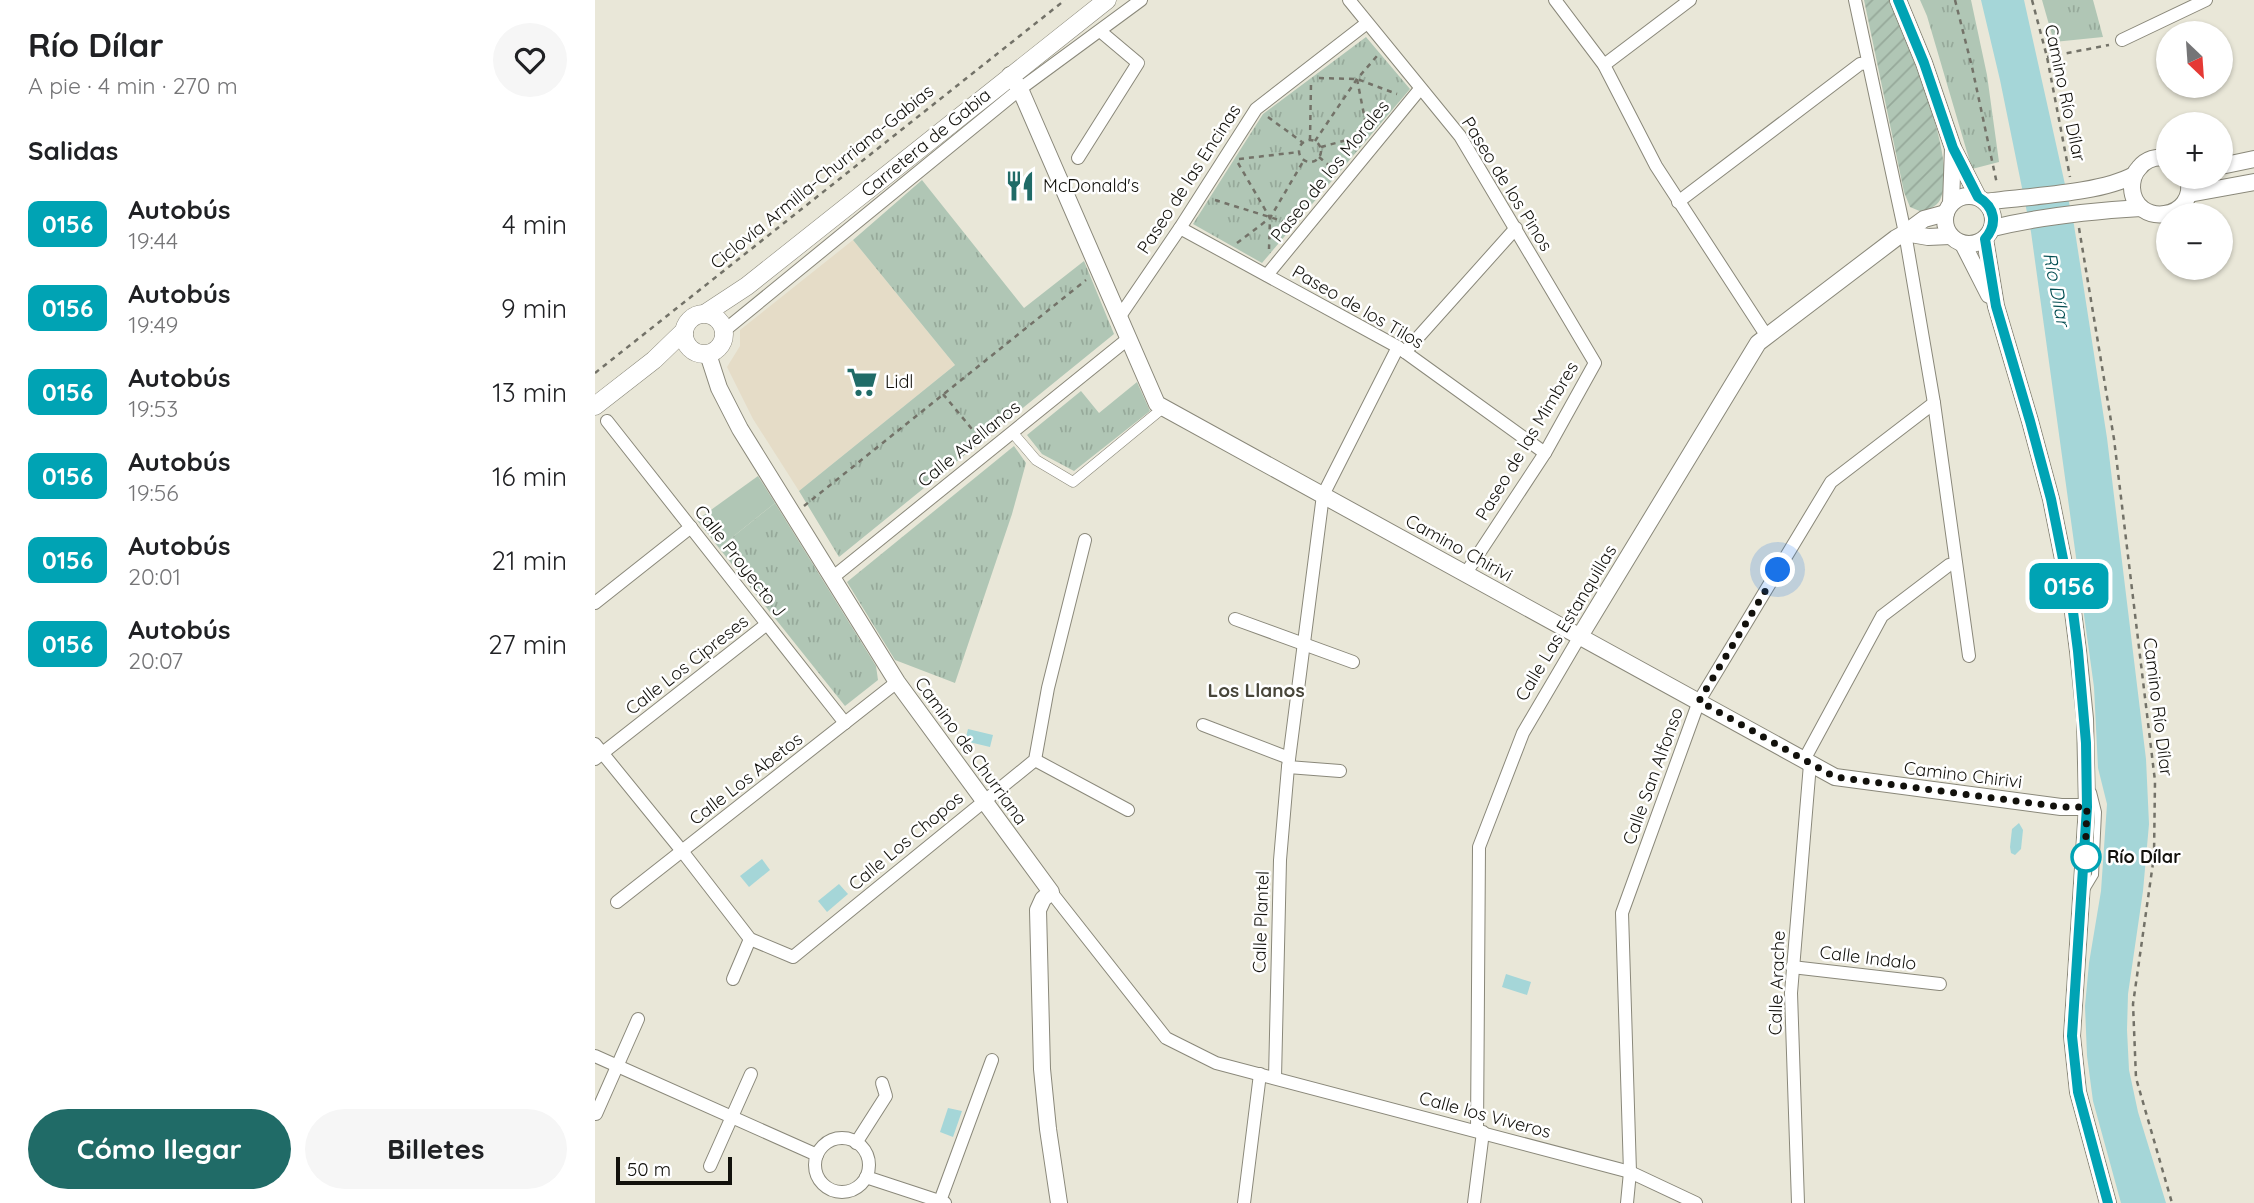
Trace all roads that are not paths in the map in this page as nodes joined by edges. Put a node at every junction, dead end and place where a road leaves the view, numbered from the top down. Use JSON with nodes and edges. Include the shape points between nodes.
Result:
{"nodes":[{"id":1,"x":1107,"y":0,"type":"edge"},
{"id":2,"x":1141,"y":0,"type":"edge"},
{"id":3,"x":1349,"y":0,"type":"edge"},
{"id":4,"x":1555,"y":0,"type":"edge"},
{"id":5,"x":1690,"y":0,"type":"edge"},
{"id":6,"x":1855,"y":0,"type":"edge"},
{"id":7,"x":1898,"y":0,"type":"edge"},
{"id":8,"x":2206,"y":0,"type":"edge"},
{"id":9,"x":1367,"y":23,"type":"junction"},
{"id":10,"x":1100,"y":30,"type":"junction"},
{"id":11,"x":2122,"y":40,"type":"road end"},
{"id":12,"x":1868,"y":63,"type":"junction"},
{"id":13,"x":1604,"y":65,"type":"junction"},
{"id":14,"x":1015,"y":82,"type":"junction"},
{"id":15,"x":1420,"y":89,"type":"junction"},
{"id":16,"x":1953,"y":148,"type":"junction"},
{"id":17,"x":1078,"y":158,"type":"dead end"},
{"id":18,"x":2156,"y":159,"type":"edge"},
{"id":19,"x":2254,"y":159,"type":"edge"},
{"id":20,"x":2233,"y":163,"type":"edge"},
{"id":21,"x":2134,"y":176,"type":"junction"},
{"id":22,"x":2254,"y":182,"type":"edge"},
{"id":23,"x":2189,"y":189,"type":"edge"},
{"id":24,"x":2189,"y":194,"type":"junction"},
{"id":25,"x":1988,"y":200,"type":"junction"},
{"id":26,"x":1678,"y":202,"type":"junction"},
{"id":27,"x":1949,"y":208,"type":"junction"},
{"id":28,"x":2141,"y":208,"type":"junction"},
{"id":29,"x":1180,"y":228,"type":"junction"},
{"id":30,"x":1515,"y":228,"type":"junction"},
{"id":31,"x":1905,"y":233,"type":"junction"},
{"id":32,"x":1989,"y":234,"type":"junction"},
{"id":33,"x":1957,"y":240,"type":"junction"},
{"id":34,"x":1267,"y":275,"type":"junction"},
{"id":35,"x":747,"y":286,"type":"junction"},
{"id":36,"x":1996,"y":306,"type":"junction"},
{"id":37,"x":706,"y":313,"type":"junction"},
{"id":38,"x":1120,"y":316,"type":"junction"},
{"id":39,"x":724,"y":328,"type":"junction"},
{"id":40,"x":684,"y":331,"type":"junction"},
{"id":41,"x":1766,"y":335,"type":"junction"},
{"id":42,"x":1129,"y":338,"type":"junction"},
{"id":43,"x":1402,"y":350,"type":"junction"},
{"id":44,"x":700,"y":352,"type":"junction"},
{"id":45,"x":654,"y":360,"type":"junction"},
{"id":46,"x":1595,"y":363,"type":"joint"},
{"id":47,"x":1934,"y":403,"type":"junction"},
{"id":48,"x":595,"y":406,"type":"edge"},
{"id":49,"x":1163,"y":408,"type":"junction"},
{"id":50,"x":607,"y":421,"type":"dead end"},
{"id":51,"x":1012,"y":432,"type":"junction"},
{"id":52,"x":1545,"y":453,"type":"junction"},
{"id":53,"x":1323,"y":495,"type":"junction"},
{"id":54,"x":691,"y":527,"type":"junction"},
{"id":55,"x":1085,"y":540,"type":"dead end"},
{"id":56,"x":1956,"y":564,"type":"junction"},
{"id":57,"x":1466,"y":573,"type":"junction"},
{"id":58,"x":832,"y":578,"type":"junction"},
{"id":59,"x":595,"y":603,"type":"edge"},
{"id":60,"x":1235,"y":619,"type":"dead end"},
{"id":61,"x":767,"y":624,"type":"junction"},
{"id":62,"x":1580,"y":636,"type":"junction"},
{"id":63,"x":1304,"y":643,"type":"junction"},
{"id":64,"x":1969,"y":656,"type":"dead end"},
{"id":65,"x":1353,"y":662,"type":"dead end"},
{"id":66,"x":897,"y":682,"type":"junction"},
{"id":67,"x":1699,"y":701,"type":"junction"},
{"id":68,"x":845,"y":723,"type":"junction"},
{"id":69,"x":1203,"y":725,"type":"dead end"},
{"id":70,"x":598,"y":752,"type":"edge"},
{"id":71,"x":1035,"y":760,"type":"junction"},
{"id":72,"x":1289,"y":762,"type":"junction"},
{"id":73,"x":1807,"y":762,"type":"junction"},
{"id":74,"x":1340,"y":771,"type":"dead end"},
{"id":75,"x":2088,"y":774,"type":"junction"},
{"id":76,"x":983,"y":800,"type":"junction"},
{"id":77,"x":2087,"y":807,"type":"junction"},
{"id":78,"x":1128,"y":810,"type":"dead end"},
{"id":79,"x":682,"y":851,"type":"junction"},
{"id":80,"x":1051,"y":892,"type":"junction"},
{"id":81,"x":2082,"y":897,"type":"junction"},
{"id":82,"x":617,"y":902,"type":"dead end"},
{"id":83,"x":750,"y":939,"type":"junction"},
{"id":84,"x":1792,"y":967,"type":"junction"},
{"id":85,"x":733,"y":979,"type":"dead end"},
{"id":86,"x":1940,"y":984,"type":"dead end"},
{"id":87,"x":638,"y":1019,"type":"dead end"},
{"id":88,"x":595,"y":1056,"type":"edge"},
{"id":89,"x":992,"y":1060,"type":"dead end"},
{"id":90,"x":617,"y":1066,"type":"junction"},
{"id":91,"x":751,"y":1074,"type":"dead end"},
{"id":92,"x":1260,"y":1074,"type":"junction"},
{"id":93,"x":1275,"y":1078,"type":"junction"},
{"id":94,"x":883,"y":1083,"type":"dead end"},
{"id":95,"x":596,"y":1114,"type":"edge"},
{"id":96,"x":731,"y":1118,"type":"junction"},
{"id":97,"x":1480,"y":1131,"type":"junction"},
{"id":98,"x":856,"y":1143,"type":"junction"},
{"id":99,"x":817,"y":1155,"type":"junction"},
{"id":100,"x":710,"y":1166,"type":"dead end"},
{"id":101,"x":1630,"y":1172,"type":"junction"},
{"id":102,"x":866,"y":1177,"type":"junction"},
{"id":103,"x":942,"y":1202,"type":"edge"},
{"id":104,"x":1059,"y":1203,"type":"edge"},
{"id":105,"x":1244,"y":1203,"type":"edge"},
{"id":106,"x":1474,"y":1203,"type":"edge"},
{"id":107,"x":1627,"y":1203,"type":"edge"},
{"id":108,"x":1696,"y":1203,"type":"edge"},
{"id":109,"x":1798,"y":1203,"type":"edge"},
{"id":110,"x":2108,"y":1203,"type":"edge"}],
"edges":[{"from":1,"to":14,"type":"main road","name":"Carretera de Gabia"},
{"from":2,"to":10,"type":"street"},
{"from":3,"to":9,"type":"street","name":"Paseo de los Pinos"},
{"from":4,"to":13,"type":"street"},
{"from":5,"to":13,"type":"street"},
{"from":6,"to":12,"type":"street"},
{"from":7,"to":16,"type":"street"},
{"from":8,"to":11,"type":"street"},
{"from":9,"to":15,"type":"street","name":"Paseo de los Pinos"},
{"from":9,"to":29,"type":"street","name":"Paseo de las Encinas","via":[[1256,109]]},
{"from":10,"to":14,"type":"street"},
{"from":10,"to":17,"type":"street","via":[[1138,63]]},
{"from":12,"to":26,"type":"street","via":[[1860,64]]},
{"from":12,"to":31,"type":"street"},
{"from":13,"to":26,"type":"street"},
{"from":14,"to":35,"type":"main road","name":"Carretera de Gabia"},
{"from":14,"to":38,"type":"street"},
{"from":14,"to":39,"type":"street"},
{"from":15,"to":30,"type":"street","name":"Paseo de los Pinos","via":[[1460,136]]},
{"from":15,"to":34,"type":"street","name":"Paseo de los Morales"},
{"from":16,"to":25,"type":"street"},
{"from":16,"to":27,"type":"street"},
{"from":18,"to":21,"type":"street","via":[[2148,160]]},
{"from":19,"to":20,"type":"street"},
{"from":21,"to":25,"type":"street","via":[[2073,191]]},
{"from":21,"to":28,"type":"street","via":[[2132,193]]},
{"from":22,"to":24,"type":"street"},
{"from":23,"to":24,"type":"street"},
{"from":24,"to":28,"type":"street","via":[[2178,210],[2169,214]]},
{"from":25,"to":27,"type":"street","via":[[1965,196]]},
{"from":25,"to":32,"type":"street","via":[[1993,213]]},
{"from":26,"to":41,"type":"street"},
{"from":27,"to":31,"type":"street","name":"Calle Las Estanquillas"},
{"from":27,"to":33,"type":"street","via":[[1945,225]]},
{"from":28,"to":32,"type":"street","via":[[2028,219]]},
{"from":29,"to":34,"type":"street","name":"Paseo de los Tilos"},
{"from":29,"to":38,"type":"street","name":"Paseo de las Encinas"},
{"from":30,"to":43,"type":"street","name":"Calle Plantel"},
{"from":30,"to":46,"type":"street","name":"Paseo de los Pinos"},
{"from":31,"to":33,"type":"street"},
{"from":31,"to":41,"type":"street","name":"Calle Las Estanquillas"},
{"from":31,"to":47,"type":"street"},
{"from":32,"to":33,"type":"street","via":[[1975,244]]},
{"from":32,"to":36,"type":"street"},
{"from":33,"to":36,"type":"street"},
{"from":34,"to":43,"type":"street","name":"Paseo de los Tilos"},
{"from":35,"to":37,"type":"main road","name":"Carretera de Gabia"},
{"from":35,"to":39,"type":"main road","name":"Carretera de Gabia"},
{"from":36,"to":75,"type":"street","via":[[2063,555],[2078,651]]},
{"from":37,"to":39,"type":"main road"},
{"from":37,"to":40,"type":"main road","via":[[694,316]]},
{"from":38,"to":42,"type":"street"},
{"from":39,"to":44,"type":"main road","via":[[719,348]]},
{"from":40,"to":44,"type":"main road","via":[[684,338]]},
{"from":40,"to":45,"type":"main road"},
{"from":41,"to":62,"type":"street","name":"Calle Las Estanquillas"},
{"from":42,"to":49,"type":"street","via":[[1157,404]]},
{"from":42,"to":51,"type":"street","name":"Calle Avellanos"},
{"from":43,"to":52,"type":"street","name":"Paseo de los Tilos"},
{"from":43,"to":53,"type":"street","name":"Calle Plantel"},
{"from":44,"to":45,"type":"main road"},
{"from":44,"to":58,"type":"street","name":"Camino de Churriana","via":[[740,429]]},
{"from":45,"to":48,"type":"main road"},
{"from":46,"to":52,"type":"street","name":"Paseo de las Mimbres"},
{"from":47,"to":56,"type":"street"},
{"from":47,"to":67,"type":"street","name":"Calle San Alfonso","via":[[1831,482]]},
{"from":49,"to":51,"type":"street","via":[[1073,482],[1036,460]]},
{"from":49,"to":53,"type":"street","name":"Camino Chirivi"},
{"from":50,"to":54,"type":"street","name":"Calle Proyecto J"},
{"from":51,"to":58,"type":"street","name":"Calle Avellanos"},
{"from":52,"to":57,"type":"street","name":"Paseo de las Mimbres"},
{"from":53,"to":57,"type":"street","name":"Camino Chirivi"},
{"from":53,"to":63,"type":"street","name":"Calle Plantel"},
{"from":54,"to":59,"type":"street"},
{"from":54,"to":61,"type":"street","name":"Calle Proyecto J"},
{"from":55,"to":71,"type":"street"},
{"from":56,"to":64,"type":"street"},
{"from":56,"to":73,"type":"street","name":"Calle Arache","via":[[1882,616]]},
{"from":57,"to":62,"type":"street","name":"Camino Chirivi"},
{"from":58,"to":66,"type":"street","name":"Camino de Churriana"},
{"from":60,"to":63,"type":"street"},
{"from":61,"to":68,"type":"street","name":"Calle Proyecto J"},
{"from":61,"to":70,"type":"street","name":"Calle Los Cipreses"},
{"from":62,"to":67,"type":"street","name":"Camino Chirivi"},
{"from":62,"to":97,"type":"street","name":"Calle Las Estanquillas","via":[[1523,733],[1479,846]]},
{"from":63,"to":65,"type":"street"},
{"from":63,"to":72,"type":"street","name":"Calle Plantel"},
{"from":66,"to":68,"type":"street","name":"Calle Los Abetos"},
{"from":66,"to":76,"type":"street","name":"Camino de Churriana"},
{"from":67,"to":73,"type":"street","name":"Camino Chirivi"},
{"from":67,"to":101,"type":"street","name":"Calle San Alfonso","via":[[1622,913]]},
{"from":68,"to":79,"type":"street","name":"Calle Los Abetos"},
{"from":69,"to":72,"type":"street"},
{"from":70,"to":79,"type":"street","name":"Calle Los Chopos"},
{"from":71,"to":76,"type":"street","name":"Calle Los Chopos"},
{"from":71,"to":78,"type":"street"},
{"from":72,"to":74,"type":"street"},
{"from":72,"to":93,"type":"street","name":"Calle Plantel","via":[[1280,860]]},
{"from":73,"to":77,"type":"street","name":"Camino Chirivi","via":[[1835,777]]},
{"from":73,"to":84,"type":"street","name":"Calle Arache"},
{"from":75,"to":77,"type":"street"},
{"from":75,"to":81,"type":"lane","via":[[2098,825],[2095,874]]},
{"from":76,"to":80,"type":"street","name":"Camino de Churriana"},
{"from":76,"to":83,"type":"street","name":"Calle Los Chopos","via":[[793,957]]},
{"from":77,"to":81,"type":"street"},
{"from":79,"to":82,"type":"street","name":"Calle Los Abetos"},
{"from":79,"to":83,"type":"street","name":"Calle Los Chopos"},
{"from":80,"to":92,"type":"street","name":"Calle los Viveros","via":[[1166,1038],[1216,1063]]},
{"from":80,"to":104,"type":"street","via":[[1038,910],[1042,1069]]},
{"from":81,"to":110,"type":"street","via":[[2074,1062]]},
{"from":83,"to":85,"type":"street"},
{"from":84,"to":86,"type":"street","name":"Calle Indalo"},
{"from":84,"to":109,"type":"street","name":"Calle Arache"},
{"from":87,"to":90,"type":"street"},
{"from":88,"to":90,"type":"street"},
{"from":89,"to":103,"type":"street"},
{"from":90,"to":95,"type":"street"},
{"from":90,"to":96,"type":"street"},
{"from":91,"to":96,"type":"street"},
{"from":92,"to":93,"type":"street","name":"Calle los Viveros"},
{"from":92,"to":105,"type":"street"},
{"from":93,"to":97,"type":"street","name":"Calle los Viveros"},
{"from":94,"to":98,"type":"street","via":[[885,1096]]},
{"from":96,"to":99,"type":"street"},
{"from":96,"to":100,"type":"street"},
{"from":97,"to":101,"type":"street","name":"Calle los Viveros"},
{"from":97,"to":106,"type":"street","name":"Calle Las Estanquillas"},
{"from":98,"to":99,"type":"street","via":[[838,1139]]},
{"from":98,"to":102,"type":"street","via":[[868,1162]]},
{"from":99,"to":102,"type":"street","via":[[816,1173],[835,1191],[853,1190]]},
{"from":101,"to":107,"type":"street","name":"Calle San Alfonso"},
{"from":101,"to":108,"type":"street","name":"Calle los Viveros"},
{"from":102,"to":103,"type":"street"}]}
